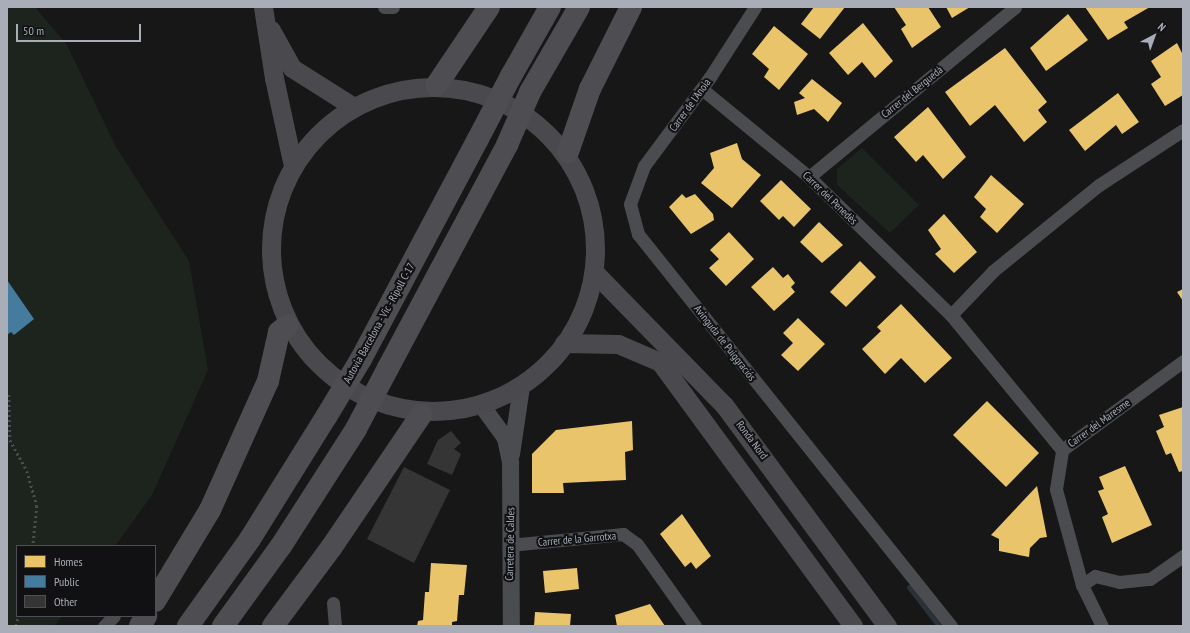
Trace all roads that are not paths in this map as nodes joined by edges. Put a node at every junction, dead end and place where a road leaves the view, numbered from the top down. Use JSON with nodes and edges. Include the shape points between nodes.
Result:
{"nodes":[{"id":1,"x":384,"y":7,"type":"edge"},
{"id":2,"x":393,"y":7,"type":"edge"},
{"id":3,"x":489,"y":7,"type":"edge"},
{"id":4,"x":550,"y":7,"type":"edge"},
{"id":5,"x":578,"y":7,"type":"edge"},
{"id":6,"x":631,"y":7,"type":"edge"},
{"id":7,"x":754,"y":7,"type":"edge"},
{"id":8,"x":1015,"y":7,"type":"edge"},
{"id":9,"x":264,"y":12,"type":"edge"},
{"id":10,"x":436,"y":86,"type":"junction"},
{"id":11,"x":702,"y":89,"type":"junction"},
{"id":12,"x":348,"y":104,"type":"junction"},
{"id":13,"x":1183,"y":130,"type":"edge"},
{"id":14,"x":568,"y":152,"type":"junction"},
{"id":15,"x":292,"y":161,"type":"junction"},
{"id":16,"x":809,"y":177,"type":"junction"},
{"id":17,"x":630,"y":204,"type":"joint"},
{"id":18,"x":595,"y":273,"type":"junction"},
{"id":19,"x":951,"y":315,"type":"junction"},
{"id":20,"x":288,"y":325,"type":"junction"},
{"id":21,"x":564,"y":343,"type":"junction"},
{"id":22,"x":1183,"y":361,"type":"edge"},
{"id":23,"x":521,"y":386,"type":"junction"},
{"id":24,"x":482,"y":406,"type":"junction"},
{"id":25,"x":421,"y":414,"type":"junction"},
{"id":26,"x":1062,"y":450,"type":"junction"},
{"id":27,"x":510,"y":462,"type":"junction"},
{"id":28,"x":509,"y":545,"type":"junction"},
{"id":29,"x":1183,"y":556,"type":"edge"},
{"id":30,"x":1082,"y":585,"type":"junction"},
{"id":31,"x":156,"y":599,"type":"edge"},
{"id":32,"x":333,"y":604,"type":"dead end"},
{"id":33,"x":113,"y":617,"type":"edge"},
{"id":34,"x":145,"y":617,"type":"edge"},
{"id":35,"x":104,"y":626,"type":"edge"},
{"id":36,"x":140,"y":626,"type":"edge"},
{"id":37,"x":188,"y":626,"type":"edge"},
{"id":38,"x":223,"y":626,"type":"edge"},
{"id":39,"x":273,"y":626,"type":"edge"},
{"id":40,"x":335,"y":626,"type":"edge"},
{"id":41,"x":510,"y":626,"type":"edge"},
{"id":42,"x":695,"y":626,"type":"edge"},
{"id":43,"x":853,"y":626,"type":"edge"},
{"id":44,"x":887,"y":626,"type":"edge"},
{"id":45,"x":951,"y":626,"type":"edge"},
{"id":46,"x":1102,"y":626,"type":"edge"}],
"edges":[{"from":1,"to":2,"type":"street"},
{"from":3,"to":10,"type":"highway"},
{"from":4,"to":37,"type":"highway","name":"Autovia Barcelona - Vic - Ripoll C-17","bridge":true,"via":[[361,359],[250,539]]},
{"from":5,"to":38,"type":"highway","bridge":true,"via":[[530,92],[508,145],[356,429],[281,546]]},
{"from":6,"to":14,"type":"highway","via":[[590,89]]},
{"from":7,"to":11,"type":"street","name":"Carrer de l'Anoia"},
{"from":8,"to":16,"type":"street","name":"Carrer del Berguedà"},
{"from":9,"to":12,"type":"main road","via":[[292,68]]},
{"from":9,"to":15,"type":"main road"},
{"from":10,"to":12,"type":"main road","via":[[407,86]]},
{"from":10,"to":14,"type":"main road","via":[[468,91],[510,105],[550,134]]},
{"from":11,"to":16,"type":"street","name":"Carrer del Penedès"},
{"from":11,"to":17,"type":"street","name":"Carrer de l'Anoia","via":[[644,166]]},
{"from":12,"to":15,"type":"main road"},
{"from":13,"to":19,"type":"street","via":[[1100,185],[993,271]]},
{"from":14,"to":18,"type":"main road","via":[[589,215]]},
{"from":15,"to":20,"type":"main road","via":[[278,218],[276,260],[279,294]]},
{"from":16,"to":19,"type":"street","name":"Carrer del Penedès"},
{"from":17,"to":45,"type":"street","name":"Avinguda de Puiggraciós","via":[[638,234]]},
{"from":18,"to":21,"type":"main road","via":[[581,316]]},
{"from":18,"to":44,"type":"main road","name":"Ronda Nord","via":[[724,405]]},
{"from":19,"to":26,"type":"street","name":"Carrer del Penedès"},
{"from":20,"to":25,"type":"main road","via":[[309,354],[354,397],[376,407]]},
{"from":20,"to":31,"type":"highway","via":[[279,332],[268,380],[210,510]]},
{"from":21,"to":23,"type":"main road"},
{"from":21,"to":43,"type":"main road","via":[[618,344],[660,362]]},
{"from":22,"to":26,"type":"street","name":"Carrer del Maresme"},
{"from":23,"to":24,"type":"main road"},
{"from":23,"to":27,"type":"street"},
{"from":24,"to":25,"type":"main road"},
{"from":24,"to":27,"type":"street","via":[[505,438]]},
{"from":25,"to":39,"type":"highway","via":[[331,548]]},
{"from":26,"to":30,"type":"street","name":"Carrer del Maresme","via":[[1056,489]]},
{"from":27,"to":28,"type":"street","name":"Carretera de Caldes"},
{"from":28,"to":41,"type":"street","name":"Carretera de Caldes"},
{"from":28,"to":42,"type":"street","name":"Carrer de la Garrotxa","via":[[623,534],[638,544]]},
{"from":29,"to":30,"type":"street","via":[[1150,579],[1119,582],[1095,576]]},
{"from":30,"to":46,"type":"street","name":"Carrer del Maresme"},
{"from":32,"to":40,"type":"street"},
{"from":33,"to":35,"type":"street"},
{"from":34,"to":36,"type":"highway"}]}
